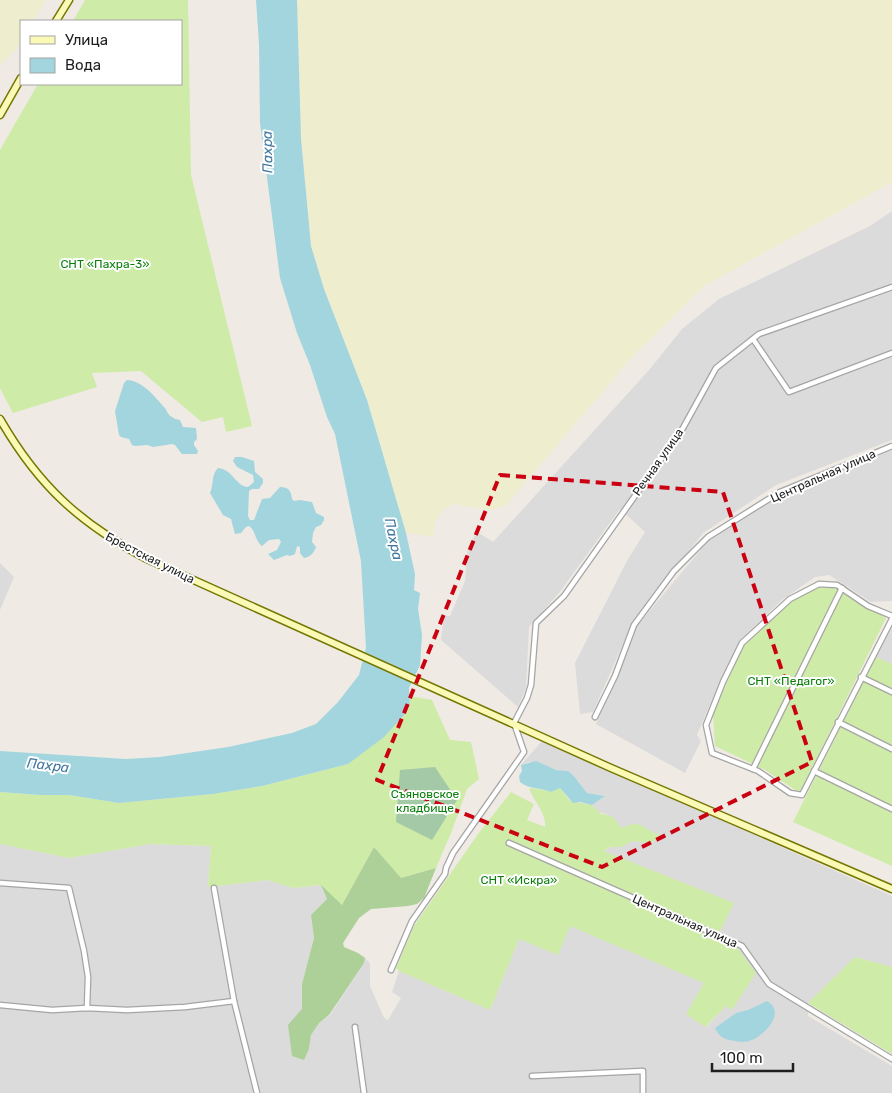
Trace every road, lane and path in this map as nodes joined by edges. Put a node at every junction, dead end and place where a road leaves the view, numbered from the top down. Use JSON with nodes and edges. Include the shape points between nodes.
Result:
{"nodes":[{"id":1,"x":70,"y":0,"type":"edge"},
{"id":2,"x":57,"y":20,"type":"edge"},
{"id":3,"x":20,"y":80,"type":"edge"},
{"id":4,"x":0,"y":115,"type":"edge"},
{"id":5,"x":892,"y":287,"type":"edge"},
{"id":6,"x":753,"y":339,"type":"junction"},
{"id":7,"x":892,"y":354,"type":"edge"},
{"id":8,"x":0,"y":419,"type":"edge"},
{"id":9,"x":892,"y":446,"type":"edge"},
{"id":10,"x":842,"y":588,"type":"junction"},
{"id":11,"x":892,"y":618,"type":"edge"},
{"id":12,"x":861,"y":677,"type":"junction"},
{"id":13,"x":892,"y":692,"type":"edge"},
{"id":14,"x":595,"y":717,"type":"dead end"},
{"id":15,"x":838,"y":722,"type":"junction"},
{"id":16,"x":514,"y":724,"type":"junction"},
{"id":17,"x":892,"y":749,"type":"edge"},
{"id":18,"x":753,"y":770,"type":"junction"},
{"id":19,"x":814,"y":770,"type":"junction"},
{"id":20,"x":892,"y":809,"type":"edge"},
{"id":21,"x":509,"y":843,"type":"dead end"},
{"id":22,"x":0,"y":883,"type":"edge"},
{"id":23,"x":214,"y":888,"type":"dead end"},
{"id":24,"x":892,"y":889,"type":"edge"},
{"id":25,"x":391,"y":970,"type":"dead end"},
{"id":26,"x":234,"y":1001,"type":"junction"},
{"id":27,"x":0,"y":1005,"type":"edge"},
{"id":28,"x":87,"y":1008,"type":"junction"},
{"id":29,"x":355,"y":1027,"type":"dead end"},
{"id":30,"x":892,"y":1059,"type":"edge"},
{"id":31,"x":532,"y":1076,"type":"dead end"},
{"id":32,"x":257,"y":1093,"type":"edge"},
{"id":33,"x":364,"y":1093,"type":"edge"},
{"id":34,"x":643,"y":1093,"type":"edge"}],
"edges":[{"from":1,"to":2,"type":"main road"},
{"from":3,"to":4,"type":"main road"},
{"from":5,"to":6,"type":"street","name":"Речная улица","via":[[759,334]]},
{"from":6,"to":7,"type":"street","via":[[789,392]]},
{"from":6,"to":16,"type":"street","name":"Речная улица","via":[[716,368],[683,428],[564,596],[536,623],[531,685]]},
{"from":8,"to":16,"type":"main road","name":"Брестская улица","via":[[45,484],[94,528],[118,544]]},
{"from":9,"to":14,"type":"street","name":"Центральная улица","via":[[780,492],[708,537],[674,571],[634,625]]},
{"from":10,"to":11,"type":"street"},
{"from":10,"to":18,"type":"street"},
{"from":10,"to":18,"type":"street","via":[[819,584],[790,599],[742,643],[706,725],[712,753]]},
{"from":11,"to":12,"type":"street"},
{"from":12,"to":13,"type":"street"},
{"from":12,"to":15,"type":"street"},
{"from":15,"to":17,"type":"street"},
{"from":15,"to":19,"type":"street"},
{"from":16,"to":24,"type":"main road","name":"Брестская улица"},
{"from":16,"to":25,"type":"street","via":[[524,752],[453,853],[445,874],[412,921]]},
{"from":18,"to":19,"type":"street","via":[[790,793],[802,795]]},
{"from":19,"to":20,"type":"street"},
{"from":21,"to":30,"type":"street","name":"Центральная улица","via":[[742,946],[769,984]]},
{"from":22,"to":28,"type":"street","via":[[69,888],[88,977]]},
{"from":23,"to":26,"type":"street"},
{"from":26,"to":28,"type":"street","via":[[185,1008]]},
{"from":26,"to":32,"type":"street"},
{"from":27,"to":28,"type":"street","via":[[52,1010]]},
{"from":29,"to":33,"type":"street"},
{"from":31,"to":34,"type":"street","via":[[643,1071]]}]}
